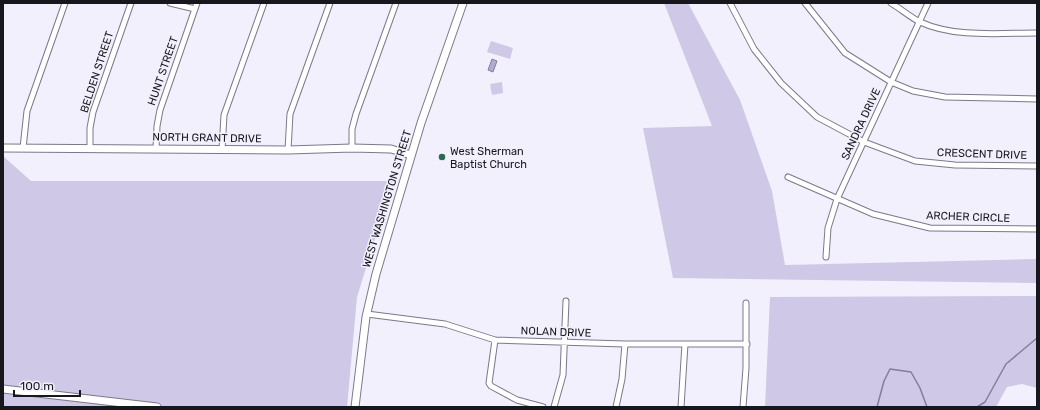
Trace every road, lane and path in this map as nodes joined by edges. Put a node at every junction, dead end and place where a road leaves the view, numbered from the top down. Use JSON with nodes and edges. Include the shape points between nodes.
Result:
{"nodes":[{"id":1,"x":65,"y":3,"type":"edge"},
{"id":2,"x":131,"y":3,"type":"edge"},
{"id":3,"x":170,"y":3,"type":"edge"},
{"id":4,"x":197,"y":3,"type":"edge"},
{"id":5,"x":264,"y":3,"type":"edge"},
{"id":6,"x":330,"y":3,"type":"edge"},
{"id":7,"x":396,"y":3,"type":"edge"},
{"id":8,"x":463,"y":3,"type":"edge"},
{"id":9,"x":730,"y":3,"type":"edge"},
{"id":10,"x":805,"y":3,"type":"edge"},
{"id":11,"x":891,"y":3,"type":"edge"},
{"id":12,"x":928,"y":3,"type":"edge"},
{"id":13,"x":195,"y":9,"type":"junction"},
{"id":14,"x":919,"y":22,"type":"junction"},
{"id":15,"x":1037,"y":34,"type":"edge"},
{"id":16,"x":891,"y":82,"type":"junction"},
{"id":17,"x":1037,"y":99,"type":"edge"},
{"id":18,"x":864,"y":142,"type":"junction"},
{"id":19,"x":3,"y":148,"type":"edge"},
{"id":20,"x":23,"y":148,"type":"junction"},
{"id":21,"x":90,"y":148,"type":"junction"},
{"id":22,"x":156,"y":148,"type":"junction"},
{"id":23,"x":352,"y":148,"type":"junction"},
{"id":24,"x":222,"y":150,"type":"junction"},
{"id":25,"x":288,"y":150,"type":"junction"},
{"id":26,"x":411,"y":155,"type":"junction"},
{"id":27,"x":1037,"y":166,"type":"edge"},
{"id":28,"x":788,"y":177,"type":"dead end"},
{"id":29,"x":837,"y":199,"type":"junction"},
{"id":30,"x":1037,"y":228,"type":"edge"},
{"id":31,"x":826,"y":257,"type":"dead end"},
{"id":32,"x":566,"y":301,"type":"dead end"},
{"id":33,"x":746,"y":303,"type":"dead end"},
{"id":34,"x":367,"y":314,"type":"junction"},
{"id":35,"x":495,"y":340,"type":"junction"},
{"id":36,"x":564,"y":342,"type":"junction"},
{"id":37,"x":625,"y":344,"type":"junction"},
{"id":38,"x":685,"y":344,"type":"junction"},
{"id":39,"x":747,"y":344,"type":"junction"},
{"id":40,"x":3,"y":388,"type":"edge"},
{"id":41,"x":157,"y":407,"type":"edge"},
{"id":42,"x":355,"y":407,"type":"edge"},
{"id":43,"x":543,"y":407,"type":"edge"},
{"id":44,"x":554,"y":407,"type":"edge"},
{"id":45,"x":616,"y":407,"type":"edge"},
{"id":46,"x":681,"y":407,"type":"edge"},
{"id":47,"x":743,"y":407,"type":"edge"}],
"edges":[{"from":1,"to":20,"type":"street","via":[[27,111]]},
{"from":2,"to":21,"type":"street","name":"BELDEN STREET","via":[[93,112]]},
{"from":3,"to":13,"type":"street"},
{"from":4,"to":13,"type":"street","name":"HUNT STREET"},
{"from":5,"to":24,"type":"street","via":[[224,115]]},
{"from":6,"to":25,"type":"street","via":[[290,114]]},
{"from":7,"to":23,"type":"street","via":[[356,114],[352,129]]},
{"from":8,"to":26,"type":"street","name":"WEST WASHINGTON STREET"},
{"from":9,"to":18,"type":"street","name":"CRESCENT DRIVE","via":[[754,49],[781,83],[817,116]]},
{"from":10,"to":16,"type":"street","via":[[845,53]]},
{"from":11,"to":14,"type":"street"},
{"from":12,"to":14,"type":"street","name":"SANDRA DRIVE"},
{"from":13,"to":22,"type":"street","name":"HUNT STREET","via":[[160,110]]},
{"from":14,"to":15,"type":"street","via":[[944,30]]},
{"from":14,"to":16,"type":"street","name":"SANDRA DRIVE"},
{"from":16,"to":17,"type":"street","via":[[913,91],[945,97]]},
{"from":16,"to":18,"type":"street","name":"SANDRA DRIVE"},
{"from":18,"to":27,"type":"street","name":"CRESCENT DRIVE","via":[[915,161],[955,165]]},
{"from":18,"to":29,"type":"street","name":"SANDRA DRIVE"},
{"from":19,"to":20,"type":"street","name":"NORTH GRANT DRIVE"},
{"from":20,"to":21,"type":"street","name":"NORTH GRANT DRIVE"},
{"from":21,"to":22,"type":"street","name":"NORTH GRANT DRIVE"},
{"from":22,"to":24,"type":"street","name":"NORTH GRANT DRIVE"},
{"from":23,"to":25,"type":"street","name":"NORTH GRANT DRIVE"},
{"from":23,"to":26,"type":"street","name":"NORTH GRANT DRIVE","via":[[392,149]]},
{"from":24,"to":25,"type":"street","name":"NORTH GRANT DRIVE"},
{"from":26,"to":34,"type":"street","name":"WEST WASHINGTON STREET"},
{"from":28,"to":29,"type":"street","name":"ARCHER CIRCLE"},
{"from":29,"to":30,"type":"street","name":"ARCHER CIRCLE","via":[[873,214],[930,228]]},
{"from":29,"to":31,"type":"street","name":"SANDRA DRIVE","via":[[828,228]]},
{"from":32,"to":36,"type":"street"},
{"from":33,"to":39,"type":"street"},
{"from":34,"to":35,"type":"street","name":"NOLAN DRIVE","via":[[445,324]]},
{"from":34,"to":42,"type":"street","name":"WEST WASHINGTON STREET"},
{"from":35,"to":36,"type":"street","name":"NOLAN DRIVE"},
{"from":35,"to":43,"type":"street","via":[[489,383],[491,386],[517,400]]},
{"from":36,"to":37,"type":"street","name":"NOLAN DRIVE"},
{"from":36,"to":44,"type":"street","via":[[563,375]]},
{"from":37,"to":38,"type":"street","name":"NOLAN DRIVE"},
{"from":37,"to":45,"type":"street"},
{"from":38,"to":39,"type":"street","name":"NOLAN DRIVE"},
{"from":38,"to":46,"type":"street"},
{"from":39,"to":47,"type":"street"},
{"from":40,"to":41,"type":"street"}]}
